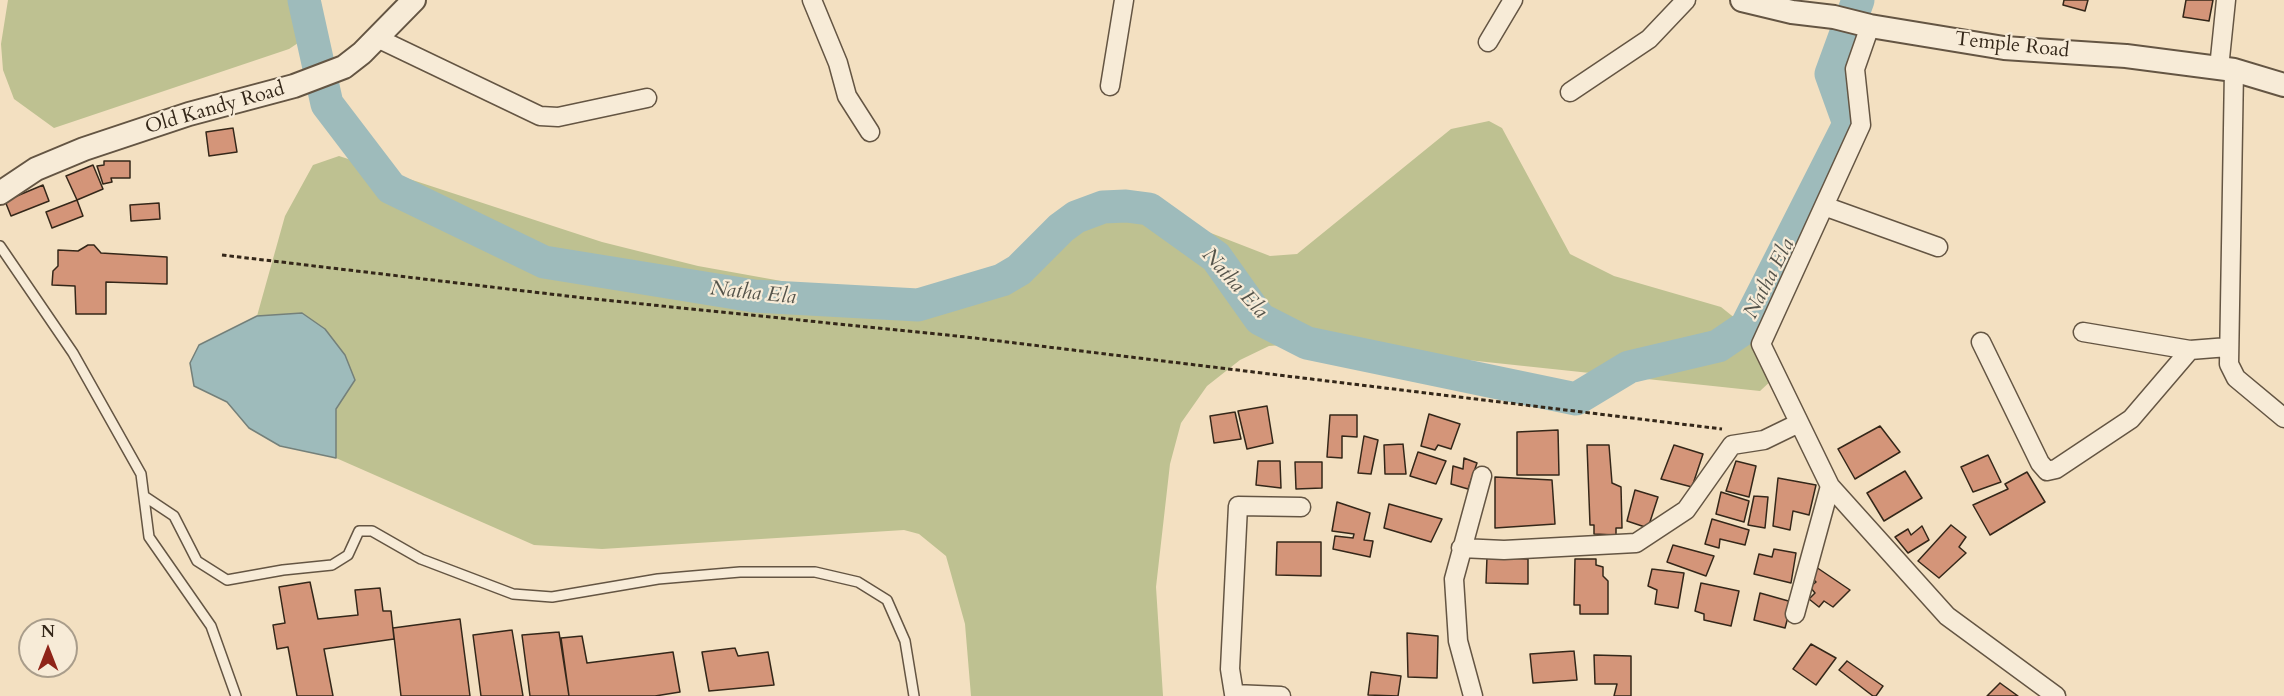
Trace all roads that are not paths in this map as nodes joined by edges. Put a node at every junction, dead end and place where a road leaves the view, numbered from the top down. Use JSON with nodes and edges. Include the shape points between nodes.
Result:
{"nodes":[{"id":1,"x":414,"y":0,"type":"edge"},
{"id":2,"x":812,"y":0,"type":"edge"},
{"id":3,"x":1124,"y":0,"type":"edge"},
{"id":4,"x":1513,"y":0,"type":"edge"},
{"id":5,"x":1686,"y":0,"type":"edge"},
{"id":6,"x":1742,"y":0,"type":"edge"},
{"id":7,"x":2226,"y":0,"type":"edge"},
{"id":8,"x":1870,"y":26,"type":"junction"},
{"id":9,"x":377,"y":38,"type":"junction"},
{"id":10,"x":1488,"y":42,"type":"dead end"},
{"id":11,"x":2226,"y":69,"type":"junction"},
{"id":12,"x":2284,"y":85,"type":"edge"},
{"id":13,"x":1110,"y":86,"type":"dead end"},
{"id":14,"x":1570,"y":92,"type":"dead end"},
{"id":15,"x":646,"y":98,"type":"dead end"},
{"id":16,"x":870,"y":132,"type":"dead end"},
{"id":17,"x":0,"y":193,"type":"edge"},
{"id":18,"x":1824,"y":206,"type":"junction"},
{"id":19,"x":0,"y":246,"type":"edge"},
{"id":20,"x":1938,"y":247,"type":"dead end"},
{"id":21,"x":2083,"y":332,"type":"dead end"},
{"id":22,"x":1981,"y":342,"type":"dead end"},
{"id":23,"x":2228,"y":347,"type":"junction"},
{"id":24,"x":2190,"y":350,"type":"junction"},
{"id":25,"x":2284,"y":418,"type":"edge"},
{"id":26,"x":1799,"y":423,"type":"junction"},
{"id":27,"x":1482,"y":476,"type":"dead end"},
{"id":28,"x":1830,"y":486,"type":"junction"},
{"id":29,"x":144,"y":496,"type":"junction"},
{"id":30,"x":1301,"y":507,"type":"dead end"},
{"id":31,"x":1461,"y":548,"type":"junction"},
{"id":32,"x":1795,"y":614,"type":"dead end"},
{"id":33,"x":236,"y":696,"type":"edge"},
{"id":34,"x":914,"y":696,"type":"edge"},
{"id":35,"x":1281,"y":696,"type":"edge"},
{"id":36,"x":1473,"y":696,"type":"edge"},
{"id":37,"x":2056,"y":696,"type":"edge"}],
"edges":[{"from":1,"to":9,"type":"street","name":"Old Kandy Road"},
{"from":2,"to":16,"type":"street","via":[[847,96]]},
{"from":3,"to":13,"type":"street"},
{"from":4,"to":10,"type":"street"},
{"from":5,"to":14,"type":"street","via":[[1649,39]]},
{"from":6,"to":8,"type":"street","name":"Temple Road"},
{"from":7,"to":11,"type":"street"},
{"from":8,"to":11,"type":"street","name":"Temple Road","via":[[2004,48],[2126,56]]},
{"from":8,"to":18,"type":"street","via":[[1855,69],[1861,125]]},
{"from":9,"to":15,"type":"street","via":[[540,116],[558,117]]},
{"from":9,"to":17,"type":"street","name":"Old Kandy Road","via":[[344,67],[294,86],[189,114],[84,149],[36,169]]},
{"from":11,"to":12,"type":"street","name":"Temple Road"},
{"from":11,"to":23,"type":"street"},
{"from":18,"to":20,"type":"street"},
{"from":18,"to":26,"type":"street","via":[[1761,344]]},
{"from":19,"to":29,"type":"lane","via":[[73,353],[141,474]]},
{"from":21,"to":24,"type":"street"},
{"from":22,"to":24,"type":"street","via":[[2047,471],[2056,469],[2131,419]]},
{"from":23,"to":24,"type":"street"},
{"from":23,"to":25,"type":"street","via":[[2229,364],[2236,378]]},
{"from":26,"to":28,"type":"street"},
{"from":26,"to":31,"type":"street","via":[[1764,440],[1732,445],[1686,510],[1636,543],[1504,550]]},
{"from":27,"to":31,"type":"street"},
{"from":28,"to":32,"type":"street"},
{"from":28,"to":37,"type":"street","via":[[1947,616]]},
{"from":29,"to":33,"type":"lane","via":[[149,537],[211,626]]},
{"from":29,"to":34,"type":"lane","via":[[174,516],[197,561],[227,580],[332,564],[348,555],[359,531],[372,531],[421,560],[513,594],[552,597],[658,579],[740,572],[815,572],[858,582],[887,600],[905,641]]},
{"from":30,"to":35,"type":"street","via":[[1238,506],[1230,669],[1234,694]]},
{"from":31,"to":36,"type":"street","via":[[1454,579],[1458,641]]}]}
